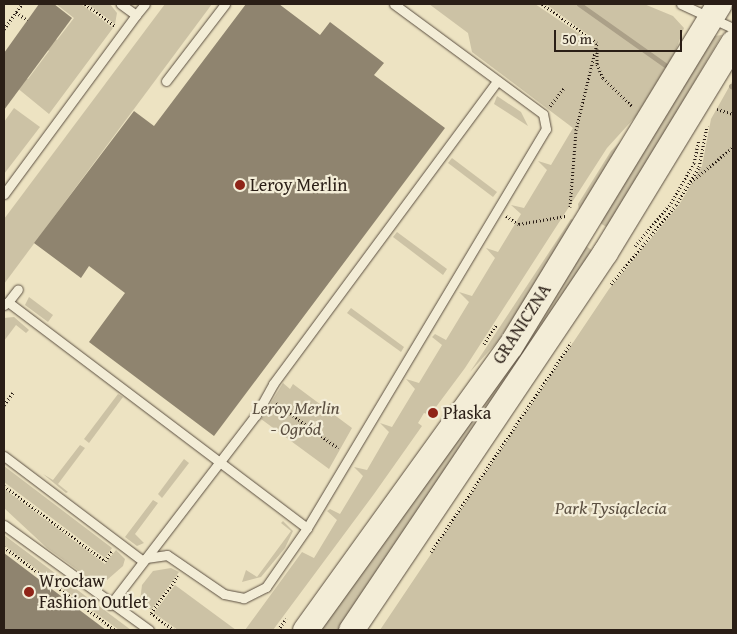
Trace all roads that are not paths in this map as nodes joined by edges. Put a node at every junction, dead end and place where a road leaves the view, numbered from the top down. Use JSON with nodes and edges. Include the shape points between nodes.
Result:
{"nodes":[{"id":1,"x":121,"y":4,"type":"edge"},
{"id":2,"x":144,"y":4,"type":"edge"},
{"id":3,"x":225,"y":4,"type":"edge"},
{"id":4,"x":394,"y":4,"type":"edge"},
{"id":5,"x":681,"y":4,"type":"edge"},
{"id":6,"x":136,"y":15,"type":"junction"},
{"id":7,"x":722,"y":16,"type":"edge"},
{"id":8,"x":733,"y":42,"type":"edge"},
{"id":9,"x":166,"y":81,"type":"dead end"},
{"id":10,"x":497,"y":81,"type":"junction"},
{"id":11,"x":4,"y":194,"type":"edge"},
{"id":12,"x":18,"y":289,"type":"dead end"},
{"id":13,"x":6,"y":303,"type":"edge"},
{"id":14,"x":4,"y":456,"type":"edge"},
{"id":15,"x":221,"y":462,"type":"junction"},
{"id":16,"x":4,"y":525,"type":"edge"},
{"id":17,"x":307,"y":528,"type":"junction"},
{"id":18,"x":144,"y":560,"type":"junction"},
{"id":19,"x":110,"y":605,"type":"junction"},
{"id":20,"x":130,"y":619,"type":"junction"},
{"id":21,"x":297,"y":623,"type":"edge"},
{"id":22,"x":140,"y":630,"type":"edge"},
{"id":23,"x":150,"y":630,"type":"edge"},
{"id":24,"x":351,"y":630,"type":"edge"}],
"edges":[{"from":1,"to":6,"type":"lane"},
{"from":2,"to":6,"type":"lane"},
{"from":3,"to":9,"type":"lane"},
{"from":4,"to":10,"type":"lane"},
{"from":5,"to":7,"type":"lane"},
{"from":6,"to":11,"type":"lane"},
{"from":7,"to":21,"type":"main road","name":"GRANICZNA","via":[[510,346]]},
{"from":8,"to":24,"type":"main road","name":"GRANICZNA","via":[[605,252]]},
{"from":10,"to":15,"type":"lane"},
{"from":10,"to":17,"type":"lane","via":[[543,114],[546,129]]},
{"from":12,"to":13,"type":"lane"},
{"from":13,"to":15,"type":"lane"},
{"from":14,"to":18,"type":"lane"},
{"from":15,"to":17,"type":"lane"},
{"from":15,"to":18,"type":"lane"},
{"from":16,"to":19,"type":"lane"},
{"from":17,"to":18,"type":"lane","via":[[266,587],[252,596],[239,599],[224,594],[167,554]]},
{"from":18,"to":19,"type":"lane"},
{"from":19,"to":20,"type":"lane"},
{"from":20,"to":22,"type":"lane"},
{"from":20,"to":23,"type":"lane"}]}
